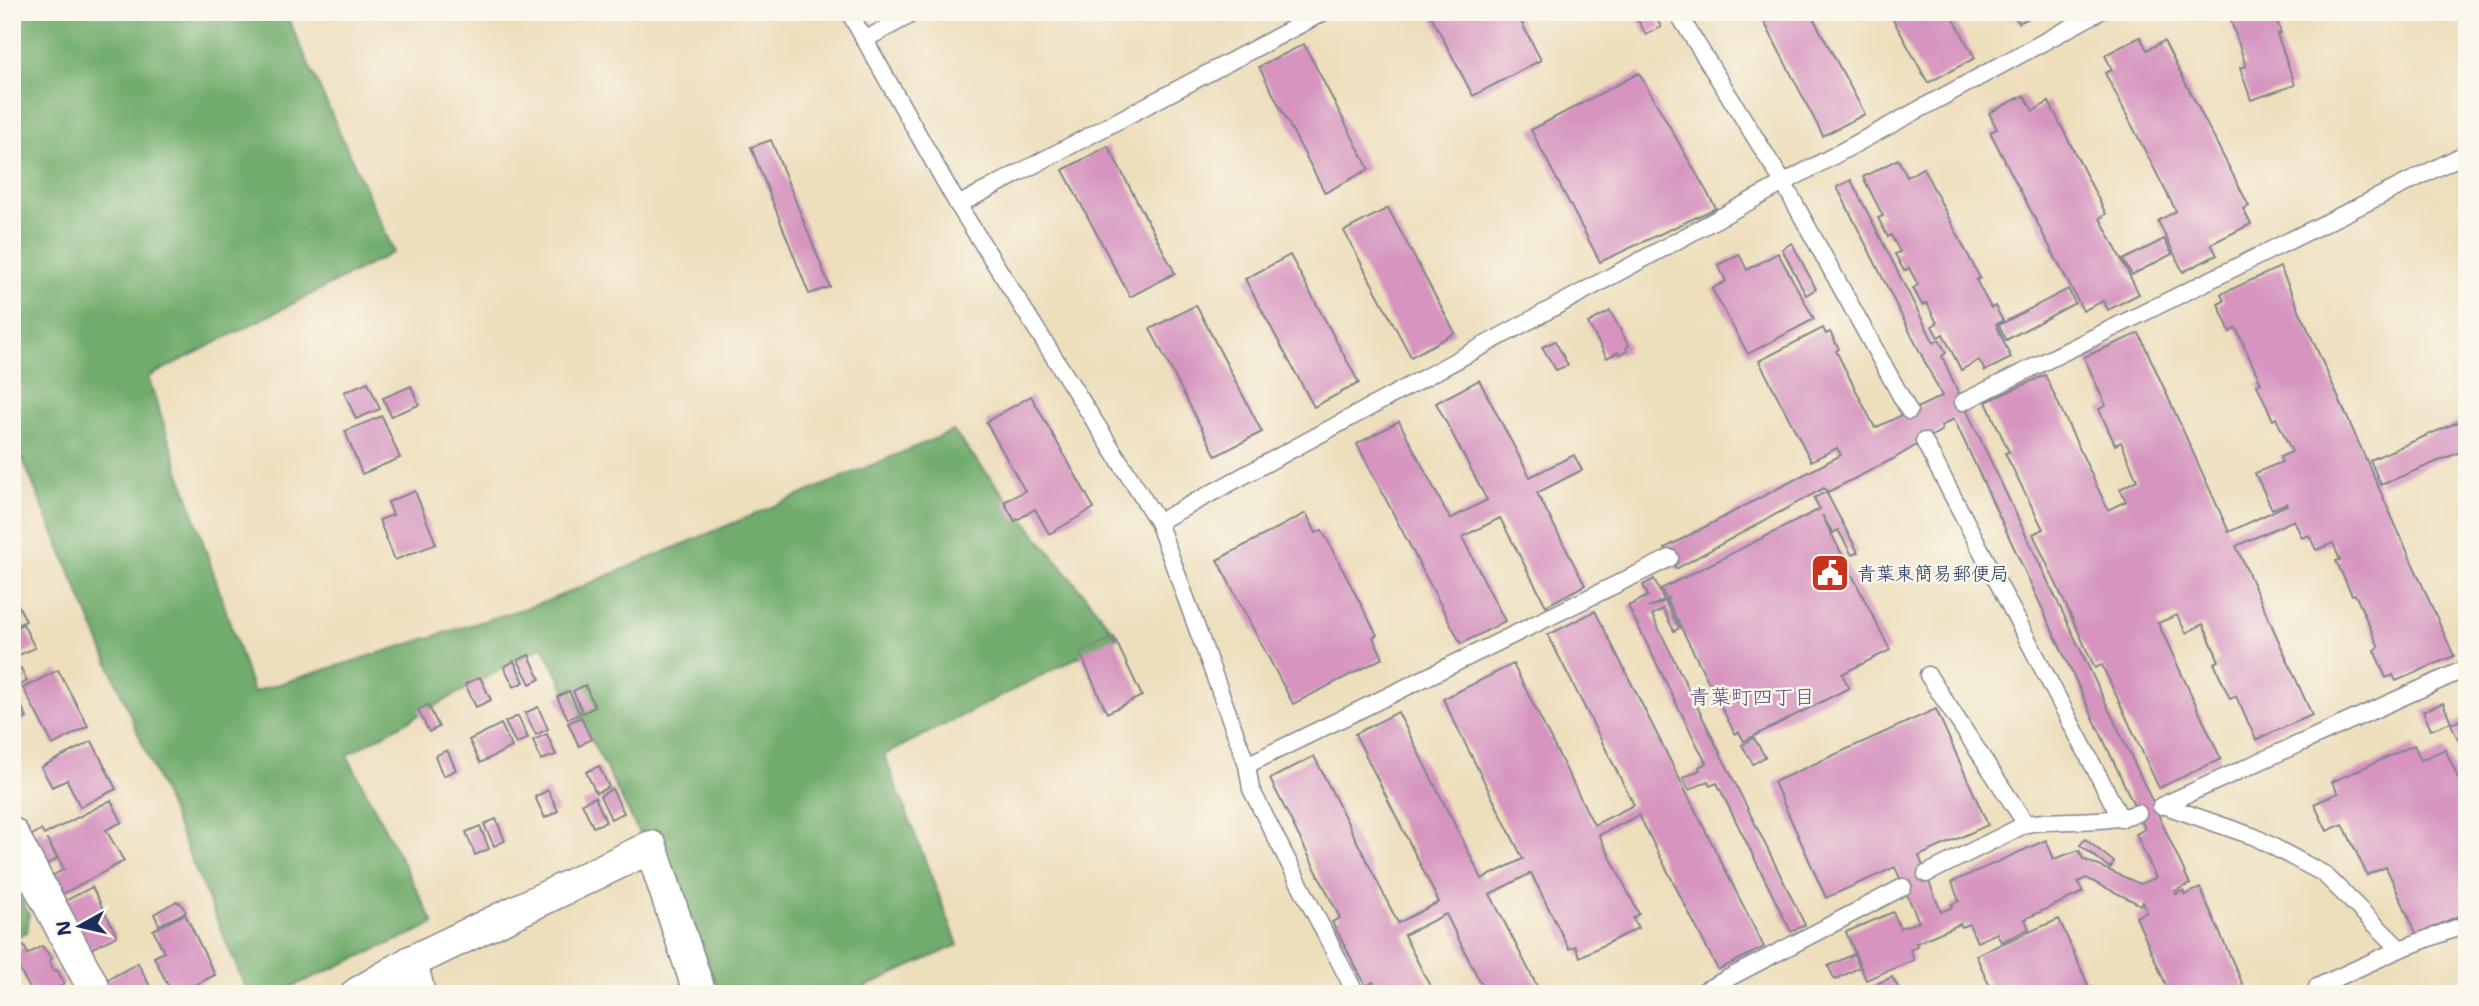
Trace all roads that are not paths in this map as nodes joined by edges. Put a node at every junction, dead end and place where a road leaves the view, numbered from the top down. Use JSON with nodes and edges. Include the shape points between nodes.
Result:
{"nodes":[{"id":1,"x":849,"y":12,"type":"edge"},
{"id":2,"x":916,"y":12,"type":"edge"},
{"id":3,"x":1324,"y":12,"type":"edge"},
{"id":4,"x":1677,"y":12,"type":"edge"},
{"id":5,"x":2099,"y":12,"type":"edge"},
{"id":6,"x":864,"y":40,"type":"junction"},
{"id":7,"x":2467,"y":153,"type":"edge"},
{"id":8,"x":1784,"y":184,"type":"junction"},
{"id":9,"x":958,"y":205,"type":"junction"},
{"id":10,"x":1963,"y":402,"type":"dead end"},
{"id":11,"x":1909,"y":411,"type":"dead end"},
{"id":12,"x":1924,"y":441,"type":"dead end"},
{"id":13,"x":1158,"y":522,"type":"junction"},
{"id":14,"x":1670,"y":558,"type":"dead end"},
{"id":15,"x":2467,"y":668,"type":"edge"},
{"id":16,"x":1928,"y":676,"type":"dead end"},
{"id":17,"x":1247,"y":765,"type":"junction"},
{"id":18,"x":2138,"y":813,"type":"dead end"},
{"id":19,"x":2121,"y":819,"type":"junction"},
{"id":20,"x":2026,"y":824,"type":"junction"},
{"id":21,"x":12,"y":834,"type":"edge"},
{"id":22,"x":1926,"y":874,"type":"dead end"},
{"id":23,"x":1902,"y":887,"type":"dead end"},
{"id":24,"x":2467,"y":924,"type":"edge"},
{"id":25,"x":2400,"y":949,"type":"junction"},
{"id":26,"x":411,"y":962,"type":"junction"},
{"id":27,"x":90,"y":992,"type":"edge"},
{"id":28,"x":357,"y":994,"type":"edge"},
{"id":29,"x":419,"y":994,"type":"edge"},
{"id":30,"x":700,"y":994,"type":"edge"},
{"id":31,"x":1356,"y":994,"type":"edge"},
{"id":32,"x":1698,"y":994,"type":"edge"},
{"id":33,"x":2321,"y":994,"type":"edge"}],
"edges":[{"from":1,"to":6,"type":"lane"},
{"from":2,"to":6,"type":"lane"},
{"from":3,"to":9,"type":"lane"},
{"from":4,"to":8,"type":"lane"},
{"from":5,"to":8,"type":"lane"},
{"from":6,"to":9,"type":"lane"},
{"from":7,"to":10,"type":"lane"},
{"from":8,"to":11,"type":"lane"},
{"from":8,"to":13,"type":"lane"},
{"from":9,"to":13,"type":"lane"},
{"from":12,"to":19,"type":"lane"},
{"from":13,"to":17,"type":"lane"},
{"from":14,"to":17,"type":"lane"},
{"from":15,"to":25,"type":"lane","via":[[2159,807],[2255,837],[2324,874]]},
{"from":16,"to":20,"type":"lane"},
{"from":17,"to":31,"type":"lane","via":[[1251,789]]},
{"from":18,"to":19,"type":"lane"},
{"from":19,"to":20,"type":"lane"},
{"from":20,"to":22,"type":"lane"},
{"from":21,"to":27,"type":"street"},
{"from":23,"to":32,"type":"lane"},
{"from":24,"to":25,"type":"lane"},
{"from":25,"to":33,"type":"lane","via":[[2317,987]]},
{"from":26,"to":28,"type":"street"},
{"from":26,"to":29,"type":"street"},
{"from":26,"to":30,"type":"street","via":[[651,847]]}]}
